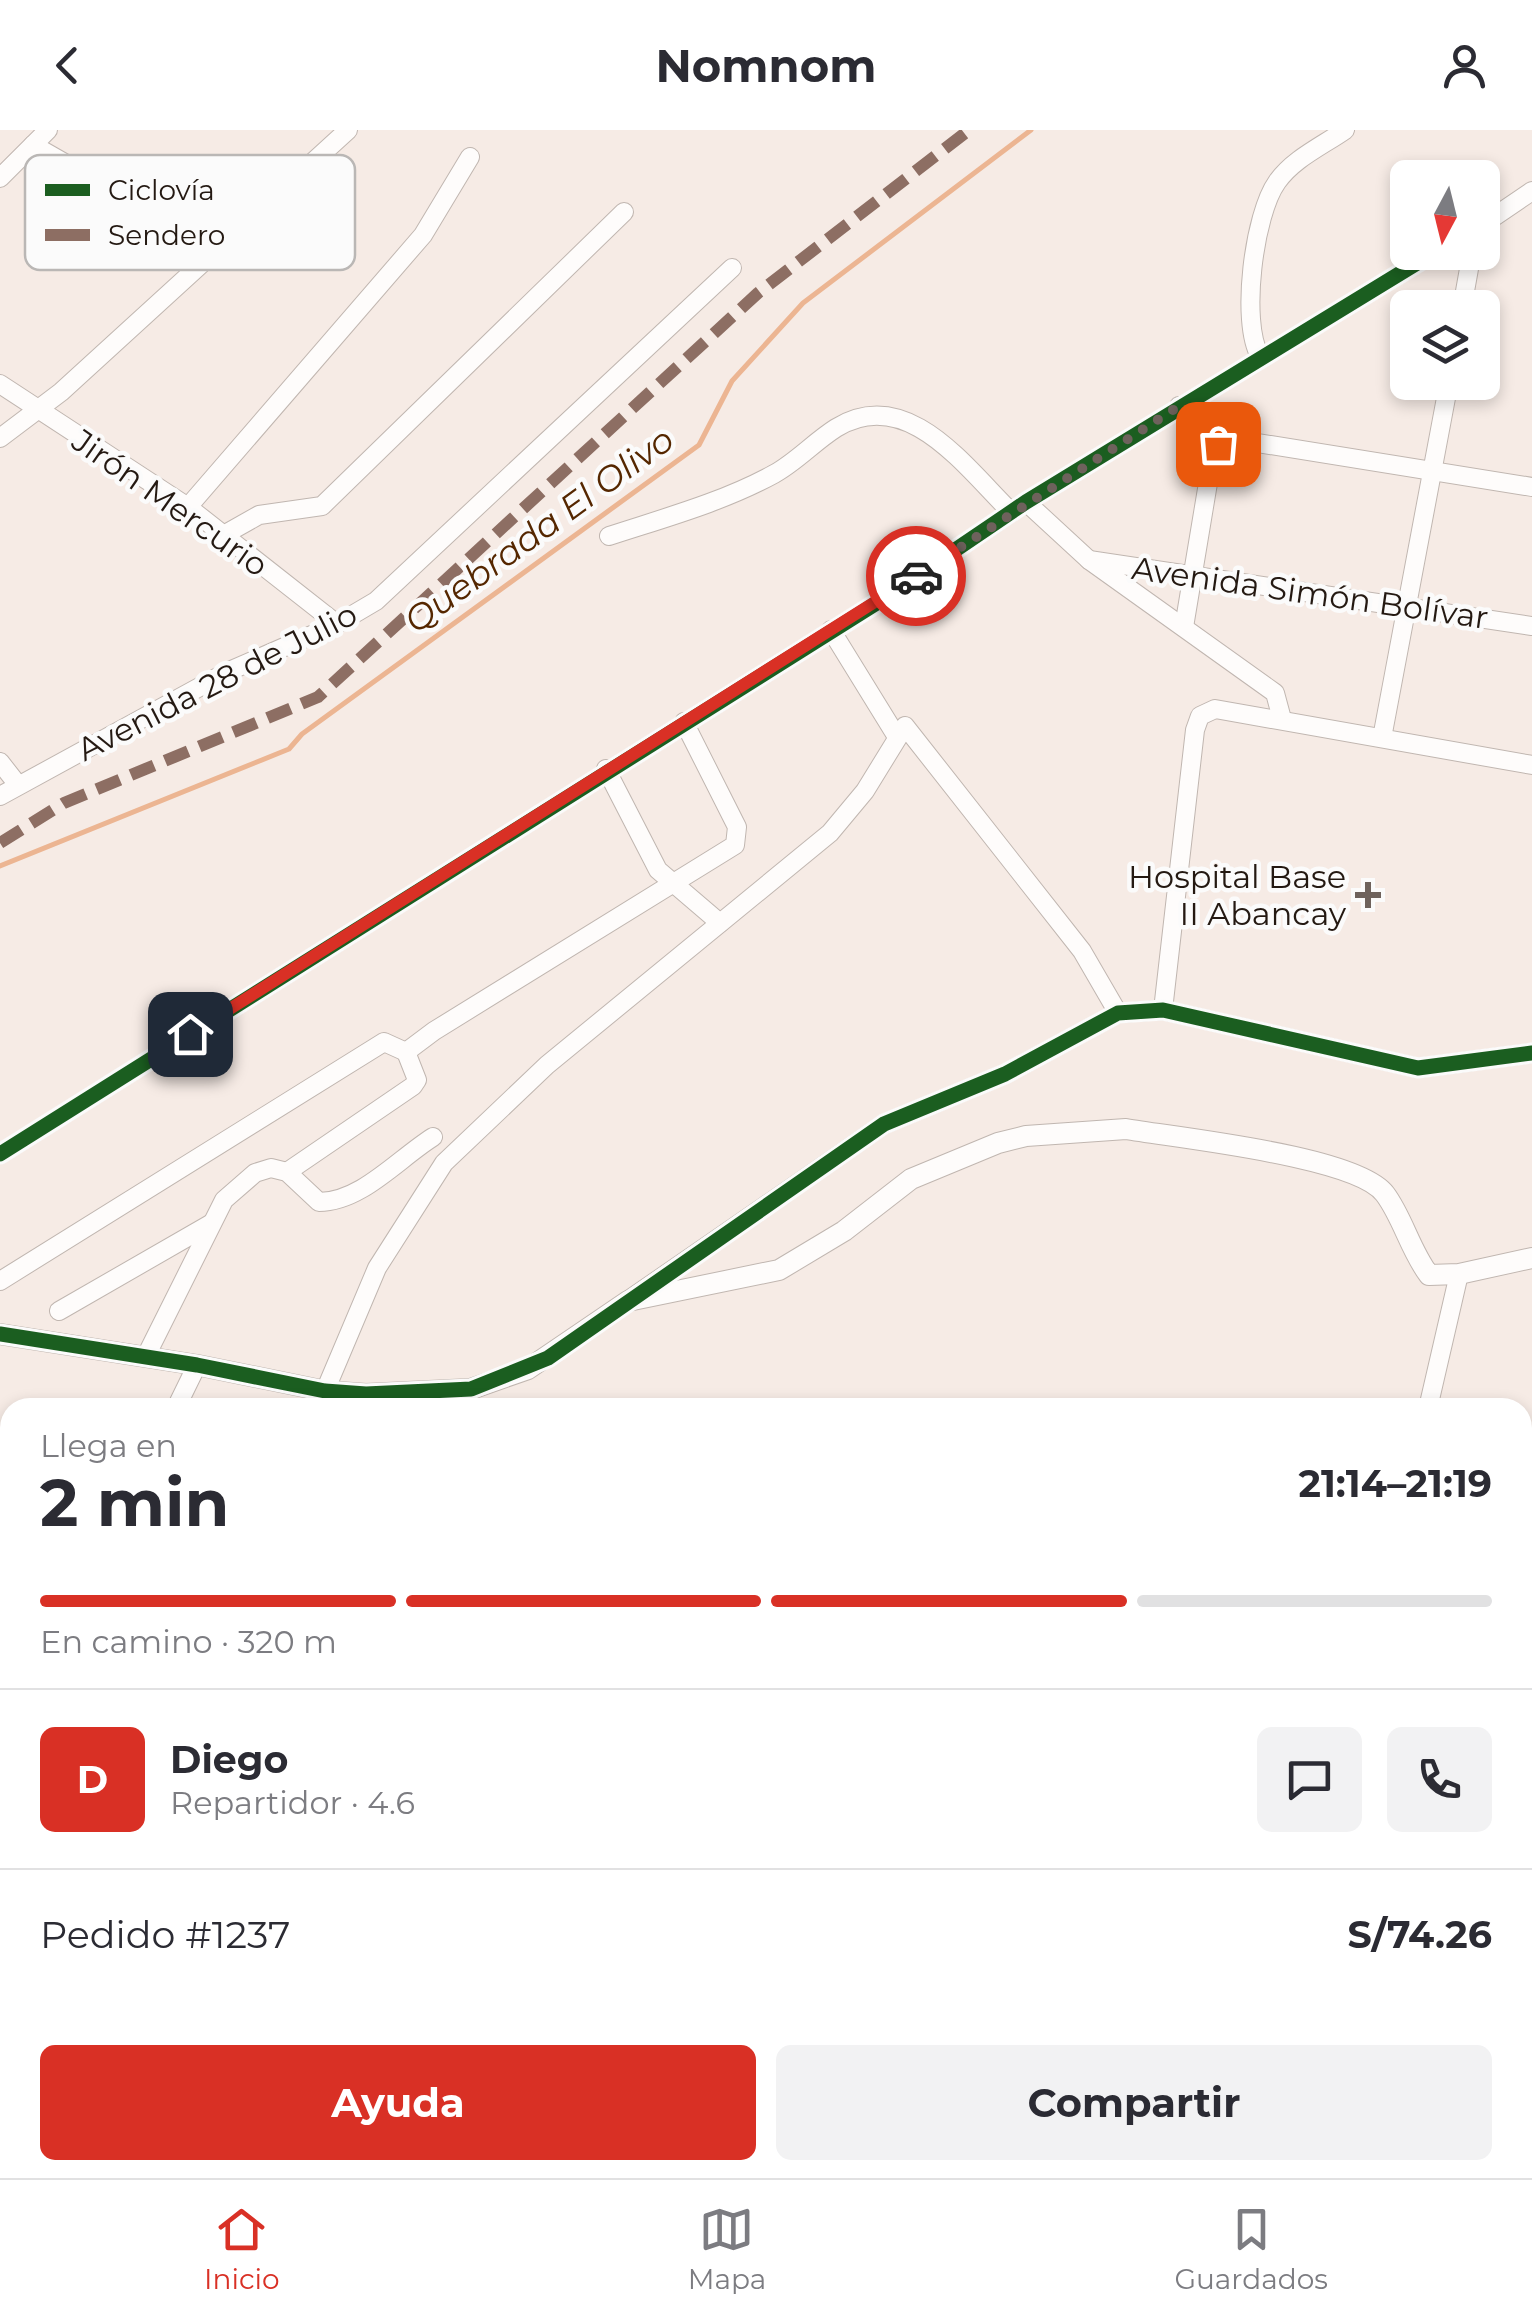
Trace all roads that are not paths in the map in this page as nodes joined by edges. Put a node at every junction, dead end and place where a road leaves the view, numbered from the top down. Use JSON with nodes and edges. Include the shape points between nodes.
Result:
{"nodes":[{"id":1,"x":48,"y":130,"type":"edge"},
{"id":2,"x":348,"y":130,"type":"edge"},
{"id":3,"x":1345,"y":130,"type":"edge"},
{"id":4,"x":33,"y":145,"type":"junction"},
{"id":5,"x":50,"y":155,"type":"edge"},
{"id":6,"x":320,"y":155,"type":"edge"},
{"id":7,"x":470,"y":157,"type":"dead end"},
{"id":8,"x":0,"y":178,"type":"edge"},
{"id":9,"x":1532,"y":192,"type":"edge"},
{"id":10,"x":624,"y":212,"type":"dead end"},
{"id":11,"x":1500,"y":213,"type":"edge"},
{"id":12,"x":732,"y":268,"type":"dead end"},
{"id":13,"x":194,"y":270,"type":"edge"},
{"id":14,"x":1405,"y":270,"type":"edge"},
{"id":15,"x":1260,"y":356,"type":"junction"},
{"id":16,"x":0,"y":384,"type":"edge"},
{"id":17,"x":1445,"y":400,"type":"edge"},
{"id":18,"x":1179,"y":406,"type":"junction"},
{"id":19,"x":37,"y":410,"type":"junction"},
{"id":20,"x":0,"y":438,"type":"edge"},
{"id":21,"x":1218,"y":444,"type":"junction"},
{"id":22,"x":1432,"y":472,"type":"junction"},
{"id":23,"x":1532,"y":487,"type":"edge"},
{"id":24,"x":188,"y":507,"type":"junction"},
{"id":25,"x":1018,"y":507,"type":"junction"},
{"id":26,"x":609,"y":536,"type":"dead end"},
{"id":27,"x":220,"y":537,"type":"junction"},
{"id":28,"x":1089,"y":560,"type":"junction"},
{"id":29,"x":1192,"y":573,"type":"junction"},
{"id":30,"x":1409,"y":607,"type":"junction"},
{"id":31,"x":338,"y":624,"type":"junction"},
{"id":32,"x":1532,"y":626,"type":"edge"},
{"id":33,"x":1184,"y":627,"type":"junction"},
{"id":34,"x":831,"y":630,"type":"junction"},
{"id":35,"x":1282,"y":719,"type":"junction"},
{"id":36,"x":684,"y":722,"type":"junction"},
{"id":37,"x":898,"y":737,"type":"junction"},
{"id":38,"x":1382,"y":738,"type":"junction"},
{"id":39,"x":0,"y":762,"type":"edge"},
{"id":40,"x":1532,"y":765,"type":"edge"},
{"id":41,"x":606,"y":770,"type":"junction"},
{"id":42,"x":18,"y":784,"type":"junction"},
{"id":43,"x":0,"y":796,"type":"edge"},
{"id":44,"x":676,"y":885,"type":"junction"},
{"id":45,"x":720,"y":923,"type":"junction"},
{"id":46,"x":1163,"y":1010,"type":"junction"},
{"id":47,"x":1118,"y":1013,"type":"junction"},
{"id":48,"x":406,"y":1052,"type":"junction"},
{"id":49,"x":1532,"y":1053,"type":"edge"},
{"id":50,"x":434,"y":1137,"type":"dead end"},
{"id":51,"x":0,"y":1154,"type":"edge"},
{"id":52,"x":287,"y":1172,"type":"junction"},
{"id":53,"x":213,"y":1223,"type":"junction"},
{"id":54,"x":1532,"y":1258,"type":"edge"},
{"id":55,"x":1459,"y":1274,"type":"junction"},
{"id":56,"x":0,"y":1281,"type":"edge"},
{"id":57,"x":628,"y":1301,"type":"junction"},
{"id":58,"x":60,"y":1311,"type":"dead end"},
{"id":59,"x":0,"y":1334,"type":"edge"},
{"id":60,"x":146,"y":1356,"type":"junction"},
{"id":61,"x":197,"y":1364,"type":"junction"},
{"id":62,"x":325,"y":1391,"type":"junction"},
{"id":63,"x":181,"y":1398,"type":"edge"},
{"id":64,"x":1430,"y":1398,"type":"edge"}],
"edges":[{"from":1,"to":4,"type":"street"},
{"from":2,"to":6,"type":"street"},
{"from":3,"to":15,"type":"street","via":[[1301,159],[1267,198],[1251,319]]},
{"from":4,"to":5,"type":"street"},
{"from":4,"to":8,"type":"street"},
{"from":7,"to":24,"type":"street","via":[[423,235]]},
{"from":9,"to":11,"type":"street"},
{"from":10,"to":27,"type":"street","via":[[322,506],[259,516]]},
{"from":12,"to":31,"type":"street","name":"Avenida 28 de Julio","via":[[391,590]]},
{"from":13,"to":19,"type":"street"},
{"from":14,"to":15,"type":"street"},
{"from":15,"to":18,"type":"street"},
{"from":16,"to":19,"type":"street","name":"Jirón Mercurio"},
{"from":17,"to":22,"type":"street"},
{"from":18,"to":21,"type":"street","via":[[1202,436]]},
{"from":18,"to":25,"type":"street"},
{"from":19,"to":20,"type":"street"},
{"from":19,"to":24,"type":"street","name":"Jirón Mercurio"},
{"from":21,"to":22,"type":"street","via":[[1233,439]]},
{"from":21,"to":29,"type":"street"},
{"from":22,"to":23,"type":"street"},
{"from":22,"to":30,"type":"street"},
{"from":24,"to":27,"type":"street","name":"Jirón Mercurio"},
{"from":25,"to":26,"type":"street","via":[[924,427],[889,414],[837,427],[775,474]]},
{"from":25,"to":28,"type":"street"},
{"from":25,"to":34,"type":"street"},
{"from":27,"to":31,"type":"street","name":"Jirón Mercurio"},
{"from":28,"to":29,"type":"street","name":"Avenida Simón Bolívar"},
{"from":28,"to":33,"type":"street"},
{"from":29,"to":30,"type":"street","name":"Avenida Simón Bolívar"},
{"from":29,"to":33,"type":"street"},
{"from":30,"to":32,"type":"street","name":"Avenida Simón Bolívar"},
{"from":30,"to":38,"type":"street"},
{"from":31,"to":42,"type":"street","name":"Avenida 28 de Julio","via":[[227,672]]},
{"from":33,"to":35,"type":"street","via":[[1275,693]]},
{"from":34,"to":36,"type":"street"},
{"from":34,"to":37,"type":"street"},
{"from":35,"to":38,"type":"street"},
{"from":35,"to":46,"type":"street","via":[[1215,708],[1200,716]]},
{"from":36,"to":41,"type":"street"},
{"from":36,"to":44,"type":"street","via":[[738,834],[735,845]]},
{"from":37,"to":45,"type":"street","via":[[830,833]]},
{"from":37,"to":47,"type":"street","via":[[905,726],[1082,951]]},
{"from":38,"to":40,"type":"street"},
{"from":39,"to":42,"type":"street"},
{"from":41,"to":44,"type":"street","via":[[658,870]]},
{"from":41,"to":51,"type":"street"},
{"from":42,"to":43,"type":"street","name":"Avenida 28 de Julio"},
{"from":44,"to":45,"type":"street"},
{"from":44,"to":48,"type":"street"},
{"from":45,"to":62,"type":"street","via":[[547,1065],[444,1162],[377,1268]]},
{"from":46,"to":47,"type":"street"},
{"from":46,"to":49,"type":"street","via":[[1418,1068]]},
{"from":47,"to":57,"type":"street","via":[[1006,1074],[884,1124]]},
{"from":48,"to":52,"type":"street","via":[[415,1084]]},
{"from":48,"to":56,"type":"street","via":[[384,1042]]},
{"from":50,"to":52,"type":"street","via":[[353,1196],[334,1202],[318,1202]]},
{"from":52,"to":53,"type":"street","via":[[255,1173],[224,1200]]},
{"from":53,"to":58,"type":"street"},
{"from":53,"to":60,"type":"street"},
{"from":54,"to":55,"type":"street"},
{"from":55,"to":57,"type":"street","via":[[1429,1274],[1385,1193],[1338,1166],[1097,1128],[998,1143],[911,1179],[844,1232],[779,1270]]},
{"from":55,"to":64,"type":"street"},
{"from":57,"to":62,"type":"street","via":[[528,1370],[471,1389]]},
{"from":59,"to":60,"type":"street"},
{"from":60,"to":61,"type":"street"},
{"from":61,"to":62,"type":"street"},
{"from":61,"to":63,"type":"street"}]}
